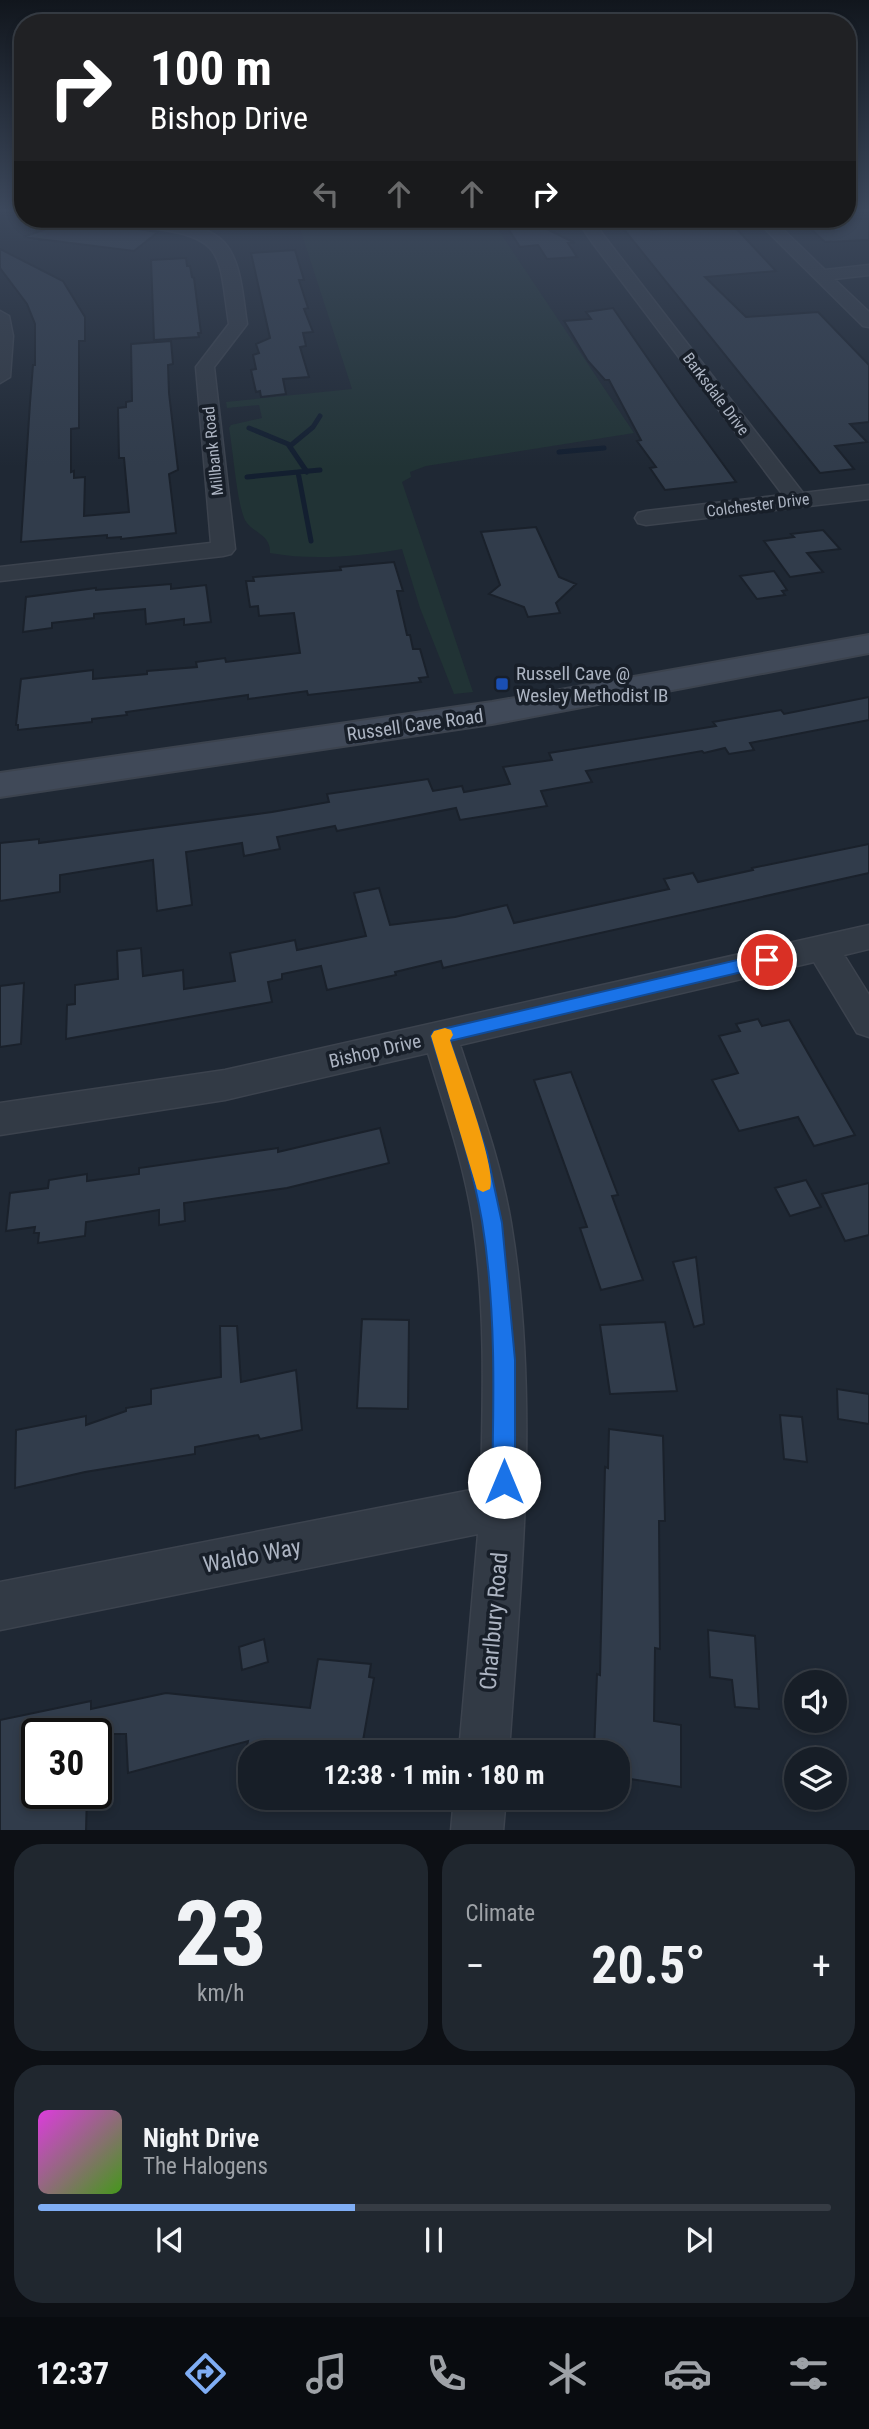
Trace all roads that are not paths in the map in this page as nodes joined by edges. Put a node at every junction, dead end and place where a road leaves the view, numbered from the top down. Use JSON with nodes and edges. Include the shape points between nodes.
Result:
{"nodes":[{"id":1,"x":232,"y":296,"type":"edge"},
{"id":2,"x":642,"y":296,"type":"edge"},
{"id":3,"x":842,"y":296,"type":"edge"},
{"id":4,"x":0,"y":316,"type":"edge"},
{"id":5,"x":869,"y":322,"type":"edge"},
{"id":6,"x":0,"y":377,"type":"edge"},
{"id":7,"x":869,"y":492,"type":"edge"},
{"id":8,"x":799,"y":501,"type":"junction"},
{"id":9,"x":646,"y":518,"type":"dead end"},
{"id":10,"x":0,"y":574,"type":"edge"},
{"id":11,"x":869,"y":644,"type":"edge"},
{"id":12,"x":0,"y":785,"type":"edge"},
{"id":13,"x":869,"y":937,"type":"edge"},
{"id":14,"x":821,"y":947,"type":"junction"},
{"id":15,"x":869,"y":1023,"type":"edge"},
{"id":16,"x":440,"y":1036,"type":"junction"},
{"id":17,"x":0,"y":1119,"type":"edge"},
{"id":18,"x":503,"y":1506,"type":"junction"},
{"id":19,"x":0,"y":1606,"type":"edge"},
{"id":20,"x":485,"y":1740,"type":"edge"},
{"id":21,"x":479,"y":1810,"type":"edge"},
{"id":22,"x":477,"y":1830,"type":"edge"}],
"edges":[{"from":1,"to":10,"type":"street","name":"Millbank Road","via":[[238,324],[234,334],[212,352],[205,367],[223,549]]},
{"from":2,"to":8,"type":"street","name":"Barksdale Drive"},
{"from":3,"to":5,"type":"street"},
{"from":4,"to":6,"type":"street","via":[[4,336]]},
{"from":7,"to":8,"type":"street","name":"Colchester Drive"},
{"from":8,"to":9,"type":"street","name":"Colchester Drive"},
{"from":11,"to":12,"type":"main road","name":"Russell Cave Road","via":[[492,713]]},
{"from":13,"to":14,"type":"street","name":"Bishop Drive"},
{"from":14,"to":15,"type":"street"},
{"from":14,"to":16,"type":"street","name":"Bishop Drive"},
{"from":16,"to":17,"type":"street","name":"Bishop Drive","via":[[225,1085]]},
{"from":16,"to":18,"type":"street","name":"Charlbury Road","via":[[477,1153],[492,1223],[505,1360]]},
{"from":18,"to":19,"type":"street","name":"Waldo Way"},
{"from":18,"to":20,"type":"street","name":"Charlbury Road"},
{"from":21,"to":22,"type":"street"}]}
